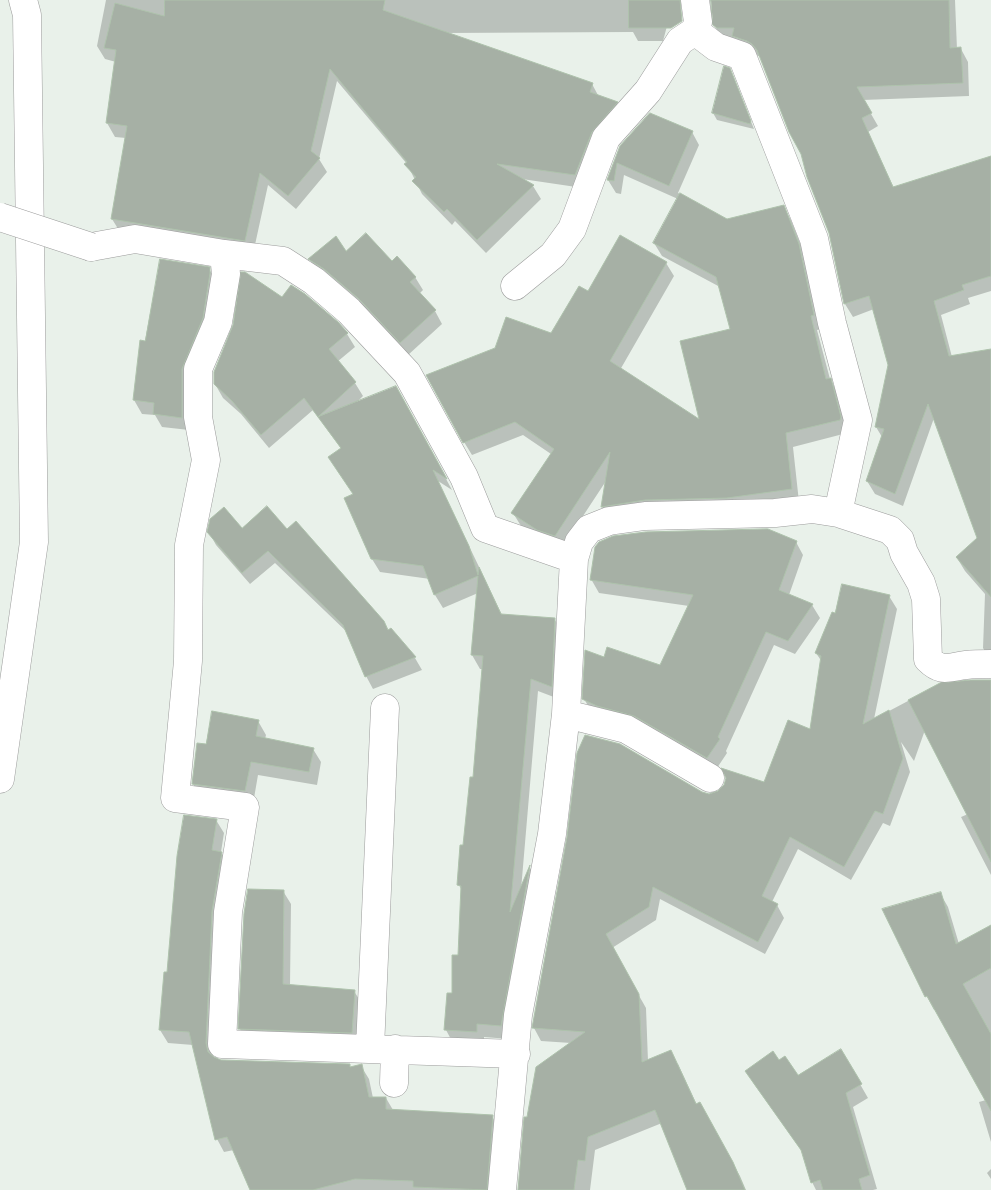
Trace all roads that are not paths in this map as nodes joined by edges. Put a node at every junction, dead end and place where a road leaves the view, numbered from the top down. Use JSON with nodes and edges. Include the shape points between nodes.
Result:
{"nodes":[{"id":1,"x":23,"y":0,"type":"edge"},
{"id":2,"x":695,"y":0,"type":"edge"},
{"id":3,"x":695,"y":31,"type":"junction"},
{"id":4,"x":0,"y":218,"type":"edge"},
{"id":5,"x":224,"y":254,"type":"junction"},
{"id":6,"x":514,"y":286,"type":"dead end"},
{"id":7,"x":838,"y":513,"type":"junction"},
{"id":8,"x":574,"y":558,"type":"junction"},
{"id":9,"x":991,"y":664,"type":"edge"},
{"id":10,"x":385,"y":708,"type":"dead end"},
{"id":11,"x":566,"y":714,"type":"junction"},
{"id":12,"x":710,"y":778,"type":"dead end"},
{"id":13,"x":0,"y":779,"type":"edge"},
{"id":14,"x":383,"y":1048,"type":"junction"},
{"id":15,"x":516,"y":1054,"type":"junction"},
{"id":16,"x":394,"y":1083,"type":"dead end"},
{"id":17,"x":502,"y":1190,"type":"edge"}],
"edges":[{"from":1,"to":13,"type":"street","via":[[27,15],[34,542]]},
{"from":2,"to":3,"type":"street","via":[[698,22]]},
{"from":3,"to":6,"type":"street","via":[[680,41],[648,91],[606,138],[572,229],[553,255]]},
{"from":3,"to":7,"type":"street","via":[[716,47],[742,56],[814,240],[858,420]]},
{"from":4,"to":5,"type":"street","bridge":true,"via":[[91,248],[135,239]]},
{"from":5,"to":8,"type":"street","via":[[284,261],[342,305],[407,373],[464,477],[485,528]]},
{"from":5,"to":14,"type":"street","via":[[226,274],[218,322],[198,369],[198,417],[206,460],[189,545],[188,661],[175,798],[245,807],[228,912],[222,1044]]},
{"from":7,"to":8,"type":"street","via":[[812,510],[645,516],[610,521],[589,529],[579,542]]},
{"from":7,"to":9,"type":"street","via":[[890,530],[900,540],[926,599],[928,659],[935,666],[944,669]]},
{"from":8,"to":11,"type":"street"},
{"from":10,"to":14,"type":"street"},
{"from":11,"to":12,"type":"street","via":[[626,729]]},
{"from":11,"to":15,"type":"street","via":[[552,834],[518,1015]]},
{"from":14,"to":15,"type":"street"},
{"from":14,"to":16,"type":"street"},
{"from":15,"to":17,"type":"street"}]}
